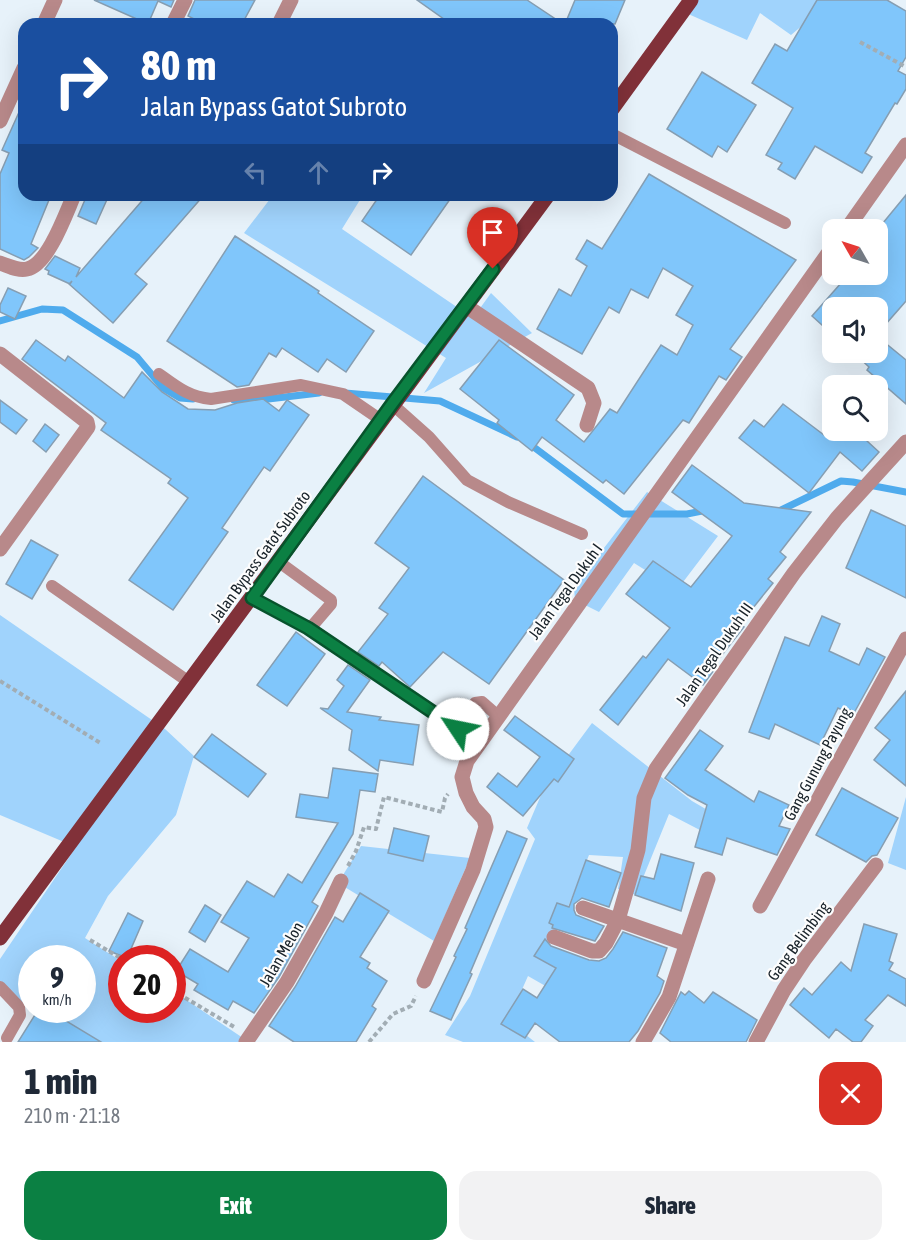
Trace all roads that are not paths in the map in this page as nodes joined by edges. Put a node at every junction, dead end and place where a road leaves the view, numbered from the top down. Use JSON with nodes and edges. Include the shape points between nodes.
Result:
{"nodes":[{"id":1,"x":55,"y":0,"type":"edge"},
{"id":2,"x":185,"y":0,"type":"edge"},
{"id":3,"x":291,"y":0,"type":"edge"},
{"id":4,"x":691,"y":0,"type":"edge"},
{"id":5,"x":51,"y":18,"type":"edge"},
{"id":6,"x":176,"y":18,"type":"edge"},
{"id":7,"x":282,"y":18,"type":"edge"},
{"id":8,"x":18,"y":81,"type":"edge"},
{"id":9,"x":618,"y":101,"type":"edge"},
{"id":10,"x":0,"y":121,"type":"edge"},
{"id":11,"x":618,"y":137,"type":"edge"},
{"id":12,"x":906,"y":145,"type":"edge"},
{"id":13,"x":71,"y":201,"type":"edge"},
{"id":14,"x":544,"y":201,"type":"edge"},
{"id":15,"x":854,"y":219,"type":"edge"},
{"id":16,"x":785,"y":223,"type":"dead end"},
{"id":17,"x":822,"y":262,"type":"edge"},
{"id":18,"x":0,"y":263,"type":"edge"},
{"id":19,"x":466,"y":306,"type":"junction"},
{"id":20,"x":0,"y":354,"type":"edge"},
{"id":21,"x":159,"y":374,"type":"dead end"},
{"id":22,"x":392,"y":404,"type":"junction"},
{"id":23,"x":381,"y":420,"type":"junction"},
{"id":24,"x":587,"y":425,"type":"dead end"},
{"id":25,"x":906,"y":442,"type":"edge"},
{"id":26,"x":582,"y":534,"type":"dead end"},
{"id":27,"x":0,"y":549,"type":"edge"},
{"id":28,"x":279,"y":562,"type":"junction"},
{"id":29,"x":52,"y":586,"type":"dead end"},
{"id":30,"x":252,"y":598,"type":"junction"},
{"id":31,"x":308,"y":628,"type":"junction"},
{"id":32,"x":906,"y":639,"type":"edge"},
{"id":33,"x":189,"y":682,"type":"junction"},
{"id":34,"x":498,"y":716,"type":"junction"},
{"id":35,"x":458,"y":729,"type":"junction"},
{"id":36,"x":479,"y":743,"type":"junction"},
{"id":37,"x":876,"y":865,"type":"dead end"},
{"id":38,"x":708,"y":879,"type":"dead end"},
{"id":39,"x":341,"y":881,"type":"road end"},
{"id":40,"x":760,"y":906,"type":"dead end"},
{"id":41,"x":583,"y":908,"type":"dead end"},
{"id":42,"x":618,"y":920,"type":"junction"},
{"id":43,"x":554,"y":937,"type":"dead end"},
{"id":44,"x":0,"y":938,"type":"edge"},
{"id":45,"x":686,"y":944,"type":"junction"},
{"id":46,"x":424,"y":981,"type":"road end"},
{"id":47,"x":0,"y":987,"type":"edge"},
{"id":48,"x":7,"y":1038,"type":"dead end"},
{"id":49,"x":248,"y":1040,"type":"edge"},
{"id":50,"x":643,"y":1042,"type":"edge"},
{"id":51,"x":756,"y":1042,"type":"edge"}],
"edges":[{"from":1,"to":5,"type":"street"},
{"from":2,"to":6,"type":"street"},
{"from":3,"to":7,"type":"street"},
{"from":4,"to":9,"type":"main road"},
{"from":8,"to":10,"type":"street"},
{"from":11,"to":16,"type":"lane"},
{"from":12,"to":15,"type":"street"},
{"from":13,"to":18,"type":"street","via":[[40,262],[26,269]]},
{"from":14,"to":19,"type":"main road","name":"Jalan Bypass Gatot Subroto"},
{"from":17,"to":34,"type":"street","name":"Jalan Tegal Dukuh I"},
{"from":19,"to":22,"type":"main road","name":"Jalan Bypass Gatot Subroto"},
{"from":19,"to":24,"type":"street","via":[[588,388],[594,403]]},
{"from":20,"to":27,"type":"street","via":[[87,422],[88,427]]},
{"from":21,"to":23,"type":"lane","via":[[197,398],[301,385],[343,394]]},
{"from":22,"to":23,"type":"main road","name":"Jalan Bypass Gatot Subroto"},
{"from":22,"to":26,"type":"lane","via":[[429,437],[467,480]]},
{"from":23,"to":28,"type":"main road","name":"Jalan Bypass Gatot Subroto"},
{"from":25,"to":42,"type":"street","name":"Jalan Tegal Dukuh III","via":[[837,518],[794,573],[656,769],[644,798],[638,850]]},
{"from":28,"to":30,"type":"main road","name":"Jalan Bypass Gatot Subroto"},
{"from":28,"to":31,"type":"lane","via":[[331,600]]},
{"from":29,"to":33,"type":"lane"},
{"from":30,"to":31,"type":"lane"},
{"from":30,"to":33,"type":"main road","name":"Jalan Bypass Gatot Subroto"},
{"from":31,"to":35,"type":"lane"},
{"from":32,"to":40,"type":"street","name":"Gang Gunung Payung"},
{"from":33,"to":44,"type":"main road","name":"Jalan Bypass Gatot Subroto"},
{"from":34,"to":35,"type":"lane","via":[[482,702],[476,703]]},
{"from":34,"to":36,"type":"street","name":"Jalan Tegal Dukuh I"},
{"from":35,"to":36,"type":"lane"},
{"from":36,"to":46,"type":"street","name":"Jalan Tegal Dukuh I","via":[[462,777],[466,793],[486,827],[473,870]]},
{"from":37,"to":51,"type":"street","name":"Gang Belimbing","via":[[804,960]]},
{"from":38,"to":45,"type":"street"},
{"from":39,"to":49,"type":"street","name":"Jalan Melon","via":[[293,972]]},
{"from":41,"to":42,"type":"street"},
{"from":42,"to":43,"type":"street","name":"Jalan Tegal Dukuh III","via":[[599,951]]},
{"from":42,"to":45,"type":"street"},
{"from":45,"to":50,"type":"street","via":[[669,997]]},
{"from":47,"to":48,"type":"lane","via":[[19,1006],[20,1015]]}]}
